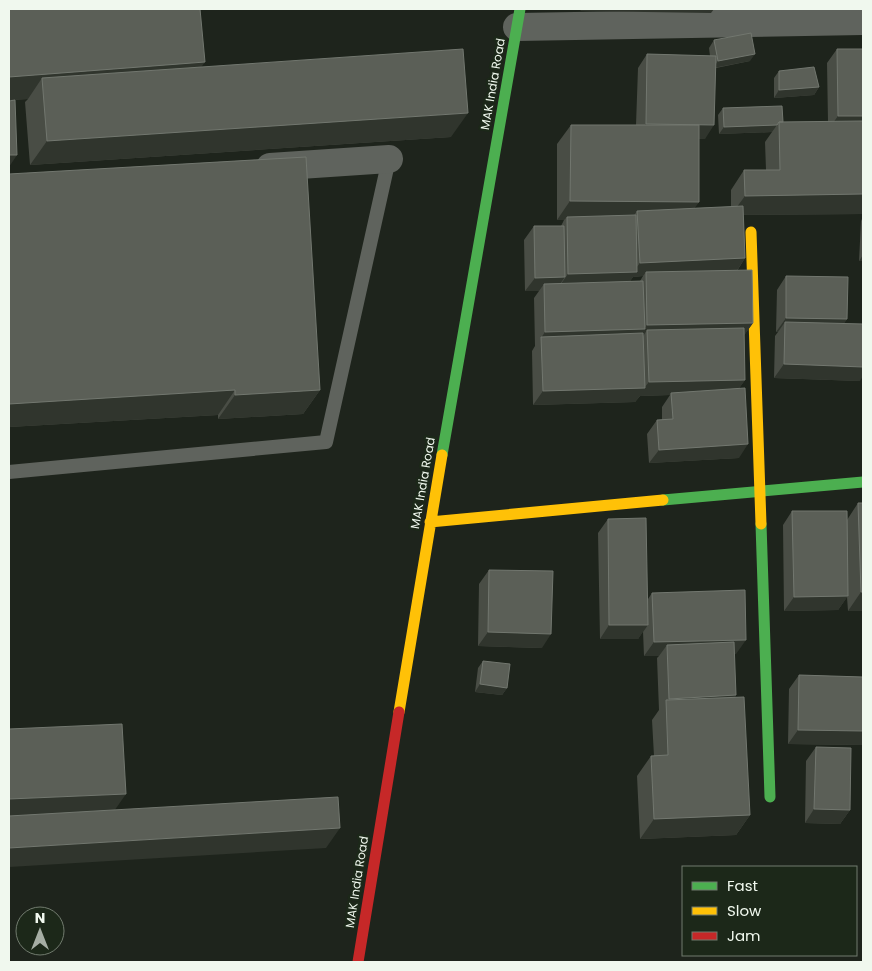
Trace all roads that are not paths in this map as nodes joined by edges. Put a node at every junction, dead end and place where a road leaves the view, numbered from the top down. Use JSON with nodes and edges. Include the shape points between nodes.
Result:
{"nodes":[{"id":1,"x":519,"y":18,"type":"edge"},
{"id":2,"x":863,"y":21,"type":"edge"},
{"id":3,"x":388,"y":159,"type":"joint"},
{"id":4,"x":242,"y":169,"type":"edge"},
{"id":5,"x":751,"y":232,"type":"dead end"},
{"id":6,"x":9,"y":472,"type":"edge"},
{"id":7,"x":863,"y":482,"type":"edge"},
{"id":8,"x":759,"y":492,"type":"junction"},
{"id":9,"x":430,"y":522,"type":"junction"},
{"id":10,"x":770,"y":797,"type":"dead end"},
{"id":11,"x":358,"y":962,"type":"edge"}],
"edges":[{"from":1,"to":2,"type":"street"},
{"from":1,"to":9,"type":"street","name":"MAK India Road"},
{"from":3,"to":4,"type":"street"},
{"from":3,"to":6,"type":"lane","via":[[326,442]]},
{"from":5,"to":8,"type":"street"},
{"from":7,"to":8,"type":"street"},
{"from":8,"to":9,"type":"street"},
{"from":8,"to":10,"type":"street"},
{"from":9,"to":11,"type":"street","name":"MAK India Road"}]}
